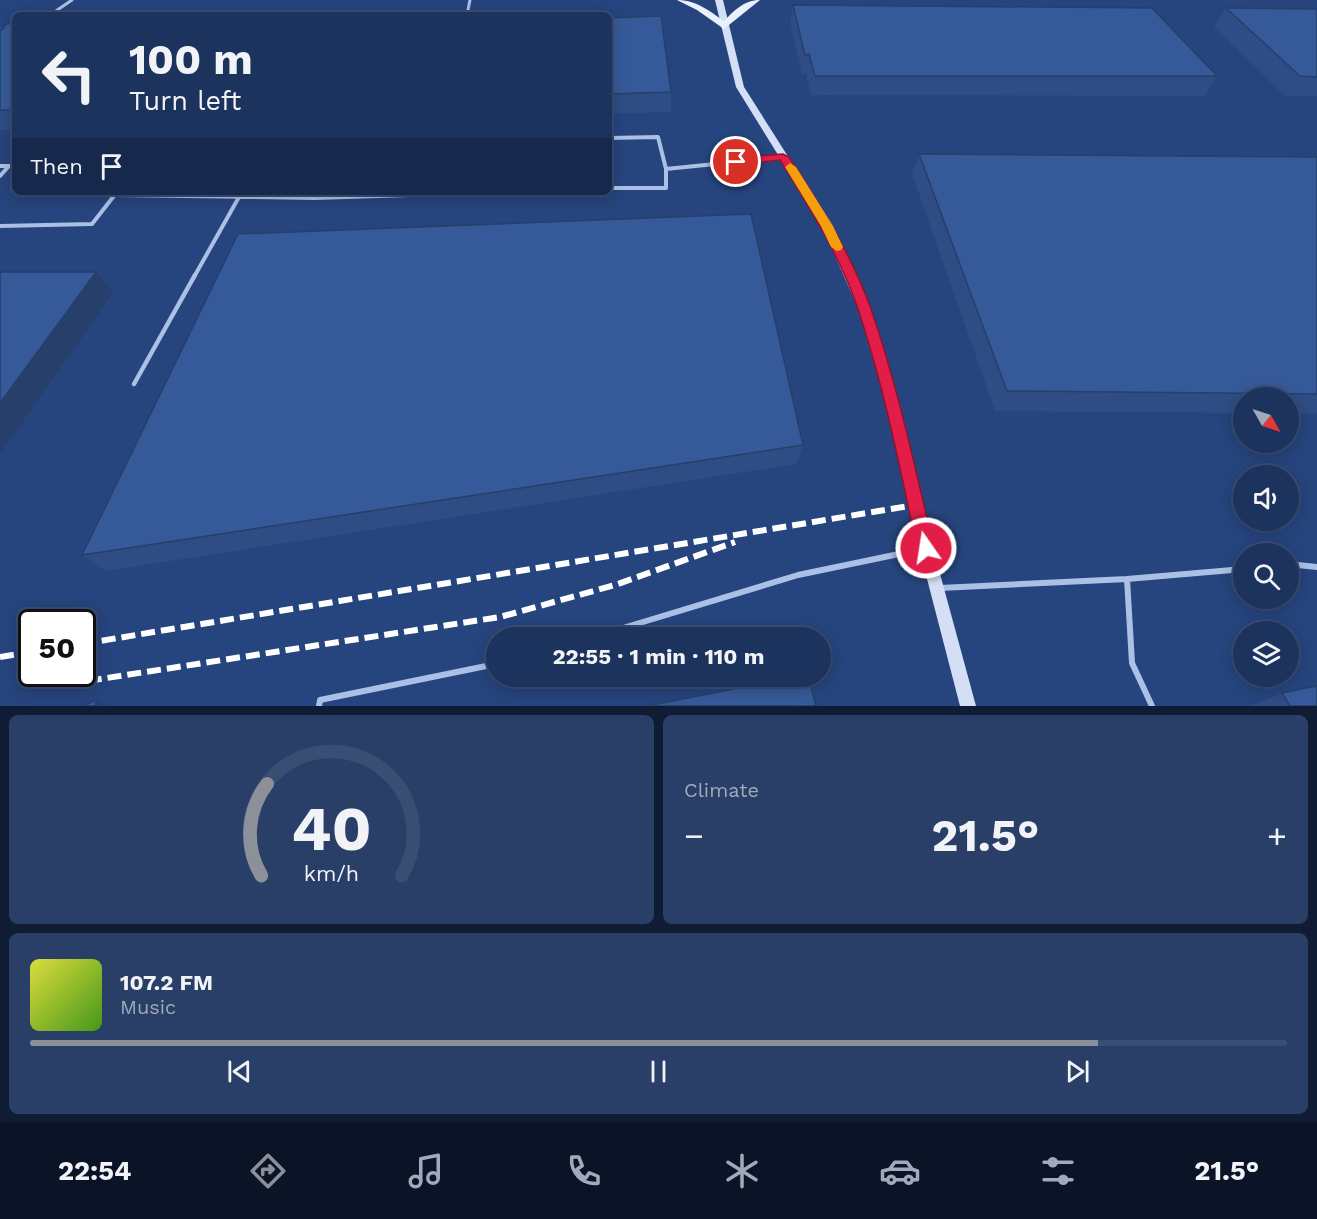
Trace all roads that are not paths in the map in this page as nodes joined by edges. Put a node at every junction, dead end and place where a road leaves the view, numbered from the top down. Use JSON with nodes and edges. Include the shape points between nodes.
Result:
{"nodes":[{"id":1,"x":72,"y":0,"type":"edge"},
{"id":2,"x":681,"y":0,"type":"edge"},
{"id":3,"x":719,"y":0,"type":"edge"},
{"id":4,"x":756,"y":0,"type":"edge"},
{"id":5,"x":54,"y":12,"type":"edge"},
{"id":6,"x":724,"y":26,"type":"junction"},
{"id":7,"x":612,"y":138,"type":"edge"},
{"id":8,"x":783,"y":157,"type":"junction"},
{"id":9,"x":0,"y":166,"type":"edge"},
{"id":10,"x":9,"y":166,"type":"joint"},
{"id":11,"x":666,"y":169,"type":"junction"},
{"id":12,"x":0,"y":176,"type":"edge"},
{"id":13,"x":612,"y":188,"type":"edge"},
{"id":14,"x":114,"y":195,"type":"edge"},
{"id":15,"x":178,"y":195,"type":"edge"},
{"id":16,"x":316,"y":195,"type":"edge"},
{"id":17,"x":408,"y":195,"type":"edge"},
{"id":18,"x":239,"y":197,"type":"junction"},
{"id":19,"x":315,"y":198,"type":"junction"},
{"id":20,"x":0,"y":226,"type":"edge"},
{"id":21,"x":134,"y":384,"type":"dead end"},
{"id":22,"x":926,"y":548,"type":"junction"},
{"id":23,"x":1299,"y":565,"type":"edge"},
{"id":24,"x":1317,"y":567,"type":"edge"},
{"id":25,"x":1233,"y":569,"type":"edge"},
{"id":26,"x":1127,"y":579,"type":"junction"},
{"id":27,"x":937,"y":588,"type":"junction"},
{"id":28,"x":626,"y":627,"type":"edge"},
{"id":29,"x":486,"y":666,"type":"edge"},
{"id":30,"x":319,"y":706,"type":"edge"},
{"id":31,"x":968,"y":706,"type":"edge"},
{"id":32,"x":1152,"y":706,"type":"edge"}],
"edges":[{"from":1,"to":5,"type":"lane"},
{"from":2,"to":6,"type":"main road"},
{"from":3,"to":6,"type":"main road"},
{"from":4,"to":6,"type":"main road"},
{"from":6,"to":8,"type":"main road","via":[[740,87]]},
{"from":7,"to":11,"type":"lane","via":[[658,137]]},
{"from":8,"to":11,"type":"lane"},
{"from":8,"to":22,"type":"main road","via":[[827,226],[864,308],[895,413]]},
{"from":9,"to":10,"type":"lane"},
{"from":10,"to":12,"type":"lane"},
{"from":11,"to":13,"type":"lane","via":[[666,188]]},
{"from":14,"to":20,"type":"lane","via":[[92,224]]},
{"from":15,"to":18,"type":"lane"},
{"from":16,"to":19,"type":"lane"},
{"from":17,"to":19,"type":"lane"},
{"from":18,"to":19,"type":"lane"},
{"from":18,"to":21,"type":"lane"},
{"from":22,"to":27,"type":"main road"},
{"from":22,"to":28,"type":"lane","via":[[798,574]]},
{"from":23,"to":24,"type":"lane"},
{"from":25,"to":26,"type":"lane"},
{"from":26,"to":27,"type":"lane"},
{"from":26,"to":32,"type":"lane","via":[[1132,663]]},
{"from":27,"to":31,"type":"main road"},
{"from":29,"to":30,"type":"lane","via":[[320,700]]}]}
